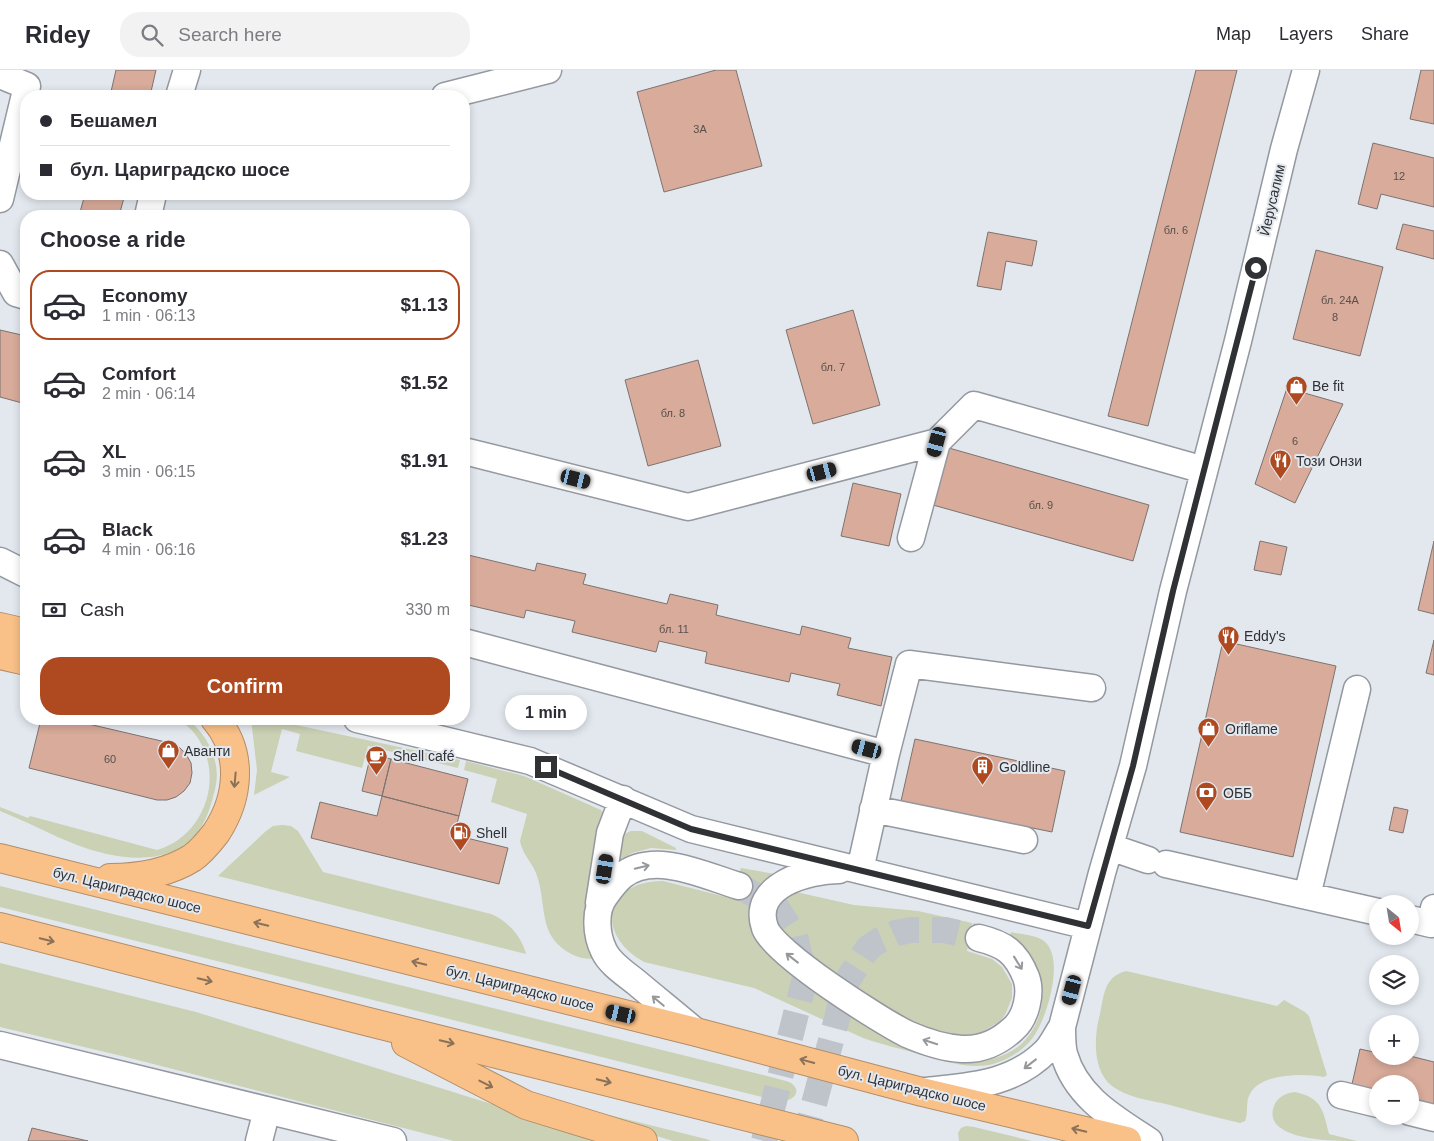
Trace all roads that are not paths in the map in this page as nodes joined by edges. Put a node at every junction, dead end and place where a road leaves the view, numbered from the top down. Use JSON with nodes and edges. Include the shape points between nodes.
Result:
{"nodes":[{"id":1,"x":187,"y":70,"type":"edge"},
{"id":2,"x":548,"y":70,"type":"edge"},
{"id":3,"x":1306,"y":70,"type":"edge"},
{"id":4,"x":0,"y":75,"type":"edge"},
{"id":5,"x":26,"y":90,"type":"edge"},
{"id":6,"x":182,"y":90,"type":"edge"},
{"id":7,"x":469,"y":90,"type":"edge"},
{"id":8,"x":20,"y":115,"type":"edge"},
{"id":9,"x":0,"y":199,"type":"edge"},
{"id":10,"x":0,"y":264,"type":"edge"},
{"id":11,"x":20,"y":294,"type":"edge"},
{"id":12,"x":937,"y":442,"type":"junction"},
{"id":13,"x":470,"y":452,"type":"edge"},
{"id":14,"x":1204,"y":470,"type":"junction"},
{"id":15,"x":911,"y":538,"type":"dead end"},
{"id":16,"x":0,"y":561,"type":"edge"},
{"id":17,"x":20,"y":571,"type":"edge"},
{"id":18,"x":0,"y":627,"type":"edge"},
{"id":19,"x":20,"y":632,"type":"edge"},
{"id":20,"x":470,"y":644,"type":"edge"},
{"id":21,"x":0,"y":655,"type":"edge"},
{"id":22,"x":20,"y":660,"type":"edge"},
{"id":23,"x":1092,"y":688,"type":"dead end"},
{"id":24,"x":1357,"y":689,"type":"dead end"},
{"id":25,"x":219,"y":725,"type":"edge"},
{"id":26,"x":383,"y":725,"type":"edge"},
{"id":27,"x":886,"y":754,"type":"junction"},
{"id":28,"x":623,"y":799,"type":"junction"},
{"id":29,"x":873,"y":809,"type":"junction"},
{"id":30,"x":1024,"y":840,"type":"dead end"},
{"id":31,"x":1110,"y":847,"type":"junction"},
{"id":32,"x":0,"y":858,"type":"edge"},
{"id":33,"x":860,"y":870,"type":"junction"},
{"id":34,"x":50,"y":871,"type":"junction"},
{"id":35,"x":739,"y":886,"type":"tunnel mouth"},
{"id":36,"x":1307,"y":896,"type":"junction"},
{"id":37,"x":599,"y":904,"type":"junction"},
{"id":38,"x":1434,"y":908,"type":"edge"},
{"id":39,"x":1369,"y":910,"type":"edge"},
{"id":40,"x":1419,"y":921,"type":"edge"},
{"id":41,"x":1088,"y":926,"type":"junction"},
{"id":42,"x":0,"y":927,"type":"edge"},
{"id":43,"x":979,"y":938,"type":"tunnel mouth"},
{"id":44,"x":365,"y":1022,"type":"junction"},
{"id":45,"x":1062,"y":1027,"type":"junction"},
{"id":46,"x":696,"y":1032,"type":"junction"},
{"id":47,"x":0,"y":1045,"type":"edge"},
{"id":48,"x":922,"y":1092,"type":"junction"},
{"id":49,"x":1341,"y":1095,"type":"dead end"},
{"id":50,"x":1369,"y":1102,"type":"edge"},
{"id":51,"x":267,"y":1110,"type":"junction"},
{"id":52,"x":1419,"y":1114,"type":"edge"},
{"id":53,"x":1434,"y":1118,"type":"edge"},
{"id":54,"x":259,"y":1141,"type":"edge"},
{"id":55,"x":393,"y":1141,"type":"edge"},
{"id":56,"x":643,"y":1141,"type":"edge"},
{"id":57,"x":844,"y":1141,"type":"edge"},
{"id":58,"x":1126,"y":1141,"type":"edge"},
{"id":59,"x":1149,"y":1141,"type":"edge"}],
"edges":[{"from":1,"to":6,"type":"street"},
{"from":2,"to":7,"type":"street"},
{"from":3,"to":14,"type":"street","name":"Йерусалим"},
{"from":4,"to":5,"type":"street","via":[[27,86]]},
{"from":8,"to":9,"type":"street"},
{"from":10,"to":11,"type":"street","via":[[16,293]]},
{"from":12,"to":13,"type":"street","via":[[688,507]]},
{"from":12,"to":14,"type":"street","via":[[974,405]]},
{"from":12,"to":15,"type":"street"},
{"from":14,"to":31,"type":"street","name":"Йерусалим","via":[[1133,766]]},
{"from":16,"to":17,"type":"street"},
{"from":18,"to":19,"type":"highway"},
{"from":20,"to":27,"type":"street"},
{"from":21,"to":22,"type":"highway"},
{"from":23,"to":27,"type":"street","via":[[909,664]]},
{"from":24,"to":36,"type":"street"},
{"from":25,"to":34,"type":"highway","one_way":true,"via":[[233,754],[236,772],[234,792],[222,823],[210,842],[193,857],[177,866],[137,877],[112,878]]},
{"from":26,"to":28,"type":"street","via":[[530,761]]},
{"from":27,"to":29,"type":"street"},
{"from":28,"to":33,"type":"street","via":[[691,829]]},
{"from":28,"to":37,"type":"street","via":[[610,833]]},
{"from":29,"to":30,"type":"street"},
{"from":29,"to":33,"type":"street"},
{"from":31,"to":36,"type":"street","via":[[1157,862]]},
{"from":31,"to":41,"type":"street","name":"Йерусалим"},
{"from":32,"to":34,"type":"highway","name":"бул. Цариградско шосе"},
{"from":33,"to":41,"type":"street"},
{"from":43,"to":33,"type":"street","one_way":true,"via":[[999,944],[1012,953],[1027,980],[1025,1012],[1012,1031],[992,1044],[962,1050],[931,1043],[884,1022],[791,957],[769,936],[763,920],[767,900],[783,884],[813,873]]},
{"from":46,"to":34,"type":"highway","name":"бул. Цариградско шосе","one_way":true},
{"from":37,"to":35,"type":"street","one_way":true,"via":[[623,876],[638,867],[655,864],[678,867]]},
{"from":36,"to":39,"type":"street"},
{"from":46,"to":37,"type":"street","one_way":true,"via":[[616,965],[604,951],[597,927]]},
{"from":38,"to":40,"type":"street","via":[[1431,924]]},
{"from":41,"to":45,"type":"street","name":"Йерусалим"},
{"from":42,"to":44,"type":"highway","one_way":true},
{"from":44,"to":56,"type":"highway","one_way":true,"via":[[526,1105]]},
{"from":44,"to":57,"type":"highway","one_way":true},
{"from":45,"to":48,"type":"street","name":"Йерусалим","one_way":true,"via":[[1048,1048],[1016,1074],[977,1086]]},
{"from":45,"to":59,"type":"street","name":"Йерусалим","via":[[1064,1052],[1071,1074],[1079,1085],[1106,1113]]},
{"from":48,"to":46,"type":"highway","name":"бул. Цариградско шосе","one_way":true},
{"from":47,"to":51,"type":"street"},
{"from":58,"to":48,"type":"highway","name":"бул. Цариградско шосе","one_way":true},
{"from":49,"to":50,"type":"street"},
{"from":51,"to":54,"type":"street"},
{"from":51,"to":55,"type":"street"},
{"from":52,"to":53,"type":"street"}]}
